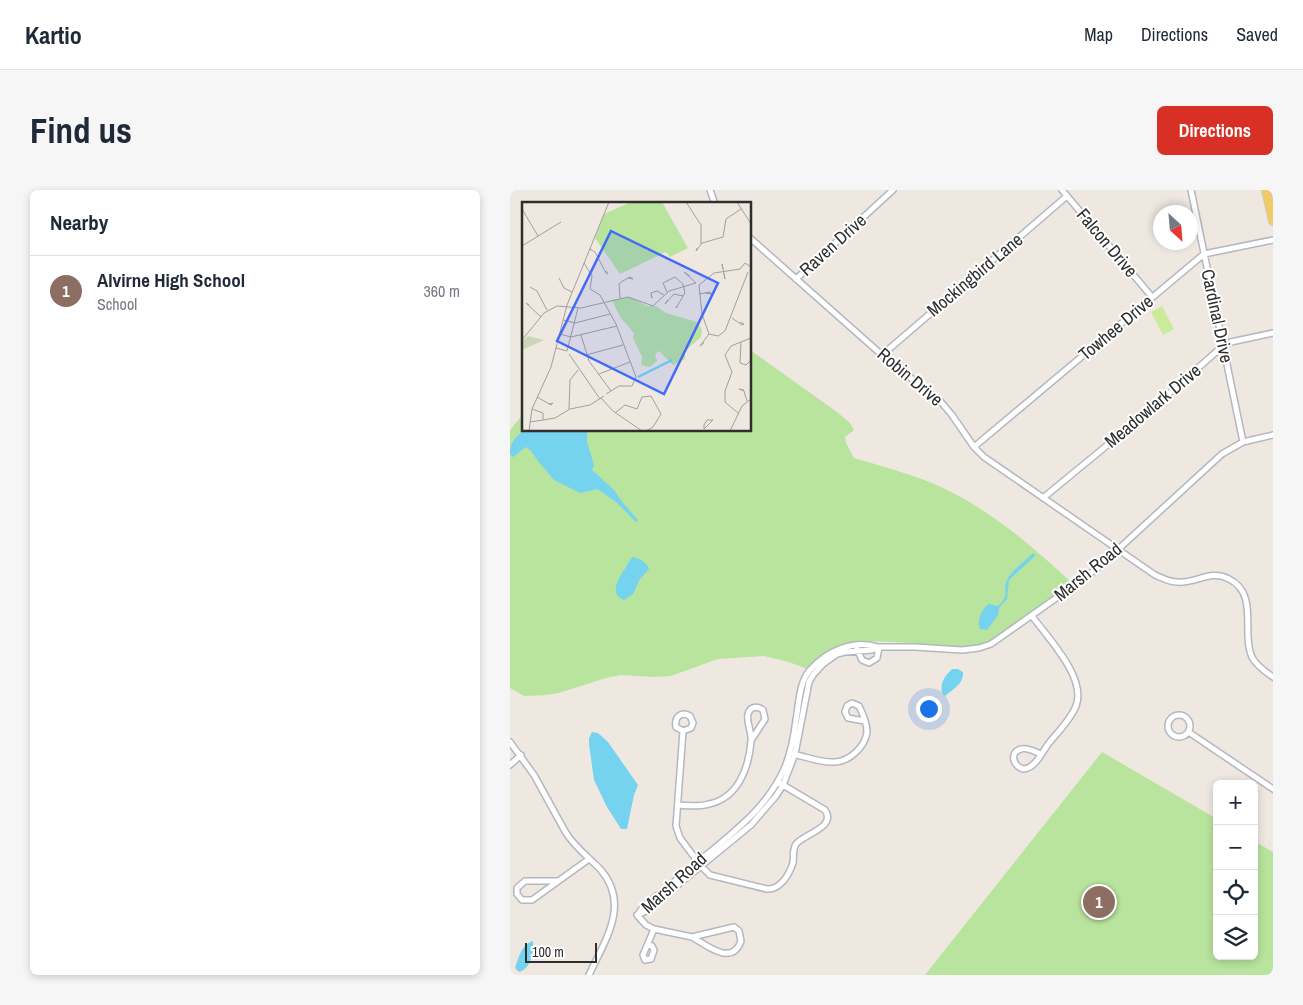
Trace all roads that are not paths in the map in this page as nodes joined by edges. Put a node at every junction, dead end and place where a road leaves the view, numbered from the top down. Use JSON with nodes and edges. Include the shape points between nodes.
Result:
{"nodes":[{"id":1,"x":710,"y":190,"type":"edge"},
{"id":2,"x":893,"y":190,"type":"edge"},
{"id":3,"x":1062,"y":190,"type":"edge"},
{"id":4,"x":1191,"y":190,"type":"edge"},
{"id":5,"x":1266,"y":190,"type":"edge"},
{"id":6,"x":1067,"y":196,"type":"junction"},
{"id":7,"x":714,"y":202,"type":"edge"},
{"id":8,"x":1273,"y":221,"type":"edge"},
{"id":9,"x":751,"y":239,"type":"edge"},
{"id":10,"x":1273,"y":240,"type":"edge"},
{"id":11,"x":1204,"y":254,"type":"junction"},
{"id":12,"x":796,"y":279,"type":"junction"},
{"id":13,"x":1152,"y":297,"type":"junction"},
{"id":14,"x":1273,"y":333,"type":"edge"},
{"id":15,"x":1223,"y":346,"type":"junction"},
{"id":16,"x":882,"y":354,"type":"junction"},
{"id":17,"x":1273,"y":435,"type":"edge"},
{"id":18,"x":1243,"y":442,"type":"junction"},
{"id":19,"x":974,"y":447,"type":"junction"},
{"id":20,"x":1043,"y":498,"type":"junction"},
{"id":21,"x":1117,"y":549,"type":"junction"},
{"id":22,"x":1032,"y":616,"type":"junction"},
{"id":23,"x":879,"y":647,"type":"junction"},
{"id":24,"x":857,"y":648,"type":"junction"},
{"id":25,"x":1273,"y":677,"type":"edge"},
{"id":26,"x":865,"y":721,"type":"dead end"},
{"id":27,"x":683,"y":732,"type":"dead end"},
{"id":28,"x":1190,"y":733,"type":"junction"},
{"id":29,"x":752,"y":739,"type":"junction"},
{"id":30,"x":510,"y":742,"type":"edge"},
{"id":31,"x":793,"y":754,"type":"junction"},
{"id":32,"x":1041,"y":754,"type":"junction"},
{"id":33,"x":521,"y":755,"type":"junction"},
{"id":34,"x":510,"y":765,"type":"edge"},
{"id":35,"x":780,"y":784,"type":"junction"},
{"id":36,"x":1273,"y":789,"type":"edge"},
{"id":37,"x":678,"y":806,"type":"junction"},
{"id":38,"x":589,"y":859,"type":"junction"},
{"id":39,"x":699,"y":864,"type":"junction"},
{"id":40,"x":558,"y":881,"type":"junction"},
{"id":41,"x":654,"y":928,"type":"junction"},
{"id":42,"x":692,"y":937,"type":"junction"},
{"id":43,"x":648,"y":944,"type":"dead end"},
{"id":44,"x":588,"y":975,"type":"edge"}],
"edges":[{"from":1,"to":7,"type":"street"},
{"from":2,"to":12,"type":"street","name":"Raven Drive"},
{"from":3,"to":6,"type":"street","name":"Falcon Drive"},
{"from":4,"to":11,"type":"street","name":"Cardinal Drive"},
{"from":5,"to":8,"type":"main road"},
{"from":6,"to":13,"type":"street","name":"Falcon Drive"},
{"from":6,"to":16,"type":"street","name":"Mockingbird Lane"},
{"from":9,"to":12,"type":"street","name":"Robin Drive"},
{"from":10,"to":11,"type":"street","name":"Towhee Drive"},
{"from":11,"to":13,"type":"street","name":"Towhee Drive"},
{"from":11,"to":15,"type":"street","name":"Cardinal Drive"},
{"from":12,"to":16,"type":"street","name":"Robin Drive"},
{"from":13,"to":19,"type":"street","name":"Towhee Drive"},
{"from":14,"to":15,"type":"street","name":"Meadowlark Drive"},
{"from":15,"to":18,"type":"street","name":"Cardinal Drive"},
{"from":15,"to":20,"type":"street","name":"Meadowlark Drive"},
{"from":16,"to":19,"type":"street","name":"Robin Drive","via":[[941,402]]},
{"from":17,"to":18,"type":"street","name":"Marsh Road"},
{"from":18,"to":21,"type":"street","name":"Marsh Road","via":[[1222,454]]},
{"from":19,"to":20,"type":"street","name":"Robin Drive"},
{"from":20,"to":21,"type":"street","name":"Robin Drive"},
{"from":21,"to":22,"type":"street","name":"Marsh Road"},
{"from":21,"to":25,"type":"street","name":"Robin Drive","via":[[1169,581],[1184,582],[1216,575],[1231,579],[1241,590],[1246,603],[1249,647],[1253,658]]},
{"from":22,"to":23,"type":"street","name":"Marsh Road","via":[[998,640],[979,648]]},
{"from":22,"to":32,"type":"street","via":[[1073,673],[1079,692],[1074,711]]},
{"from":23,"to":24,"type":"street","name":"Marsh Road","via":[[872,650]]},
{"from":23,"to":24,"type":"street","via":[[877,658],[869,663],[863,662]]},
{"from":24,"to":31,"type":"street","name":"Marsh Road","via":[[837,654],[813,675],[806,692]]},
{"from":26,"to":31,"type":"street","via":[[864,741],[847,759],[830,762]]},
{"from":27,"to":37,"type":"street"},
{"from":28,"to":28,"type":"street","via":[[1189,721],[1184,716],[1178,715],[1169,722],[1168,729],[1173,735],[1180,737]]},
{"from":28,"to":36,"type":"street"},
{"from":29,"to":29,"type":"street","via":[[765,719],[765,713],[758,707],[750,710],[748,715]]},
{"from":29,"to":37,"type":"street","via":[[741,779],[728,796],[708,805]]},
{"from":30,"to":33,"type":"street"},
{"from":31,"to":35,"type":"street","name":"Marsh Road"},
{"from":32,"to":32,"type":"street","via":[[1026,769],[1019,768],[1013,760],[1020,749],[1027,748]]},
{"from":33,"to":34,"type":"street"},
{"from":33,"to":38,"type":"street","via":[[566,833]]},
{"from":35,"to":39,"type":"street","name":"Marsh Road","via":[[755,813]]},
{"from":35,"to":39,"type":"street","via":[[820,807],[828,819],[794,847],[791,867],[780,885],[770,889],[715,878]]},
{"from":37,"to":39,"type":"street","via":[[678,833]]},
{"from":38,"to":40,"type":"street"},
{"from":38,"to":44,"type":"street","via":[[609,883],[615,907],[609,931]]},
{"from":39,"to":41,"type":"street","name":"Marsh Road","via":[[637,916]]},
{"from":40,"to":40,"type":"street","via":[[528,901],[517,894],[517,888],[525,881]]},
{"from":41,"to":42,"type":"street"},
{"from":41,"to":43,"type":"street"},
{"from":42,"to":42,"type":"street","via":[[732,926],[739,931],[741,941],[734,952],[727,954]]}]}
